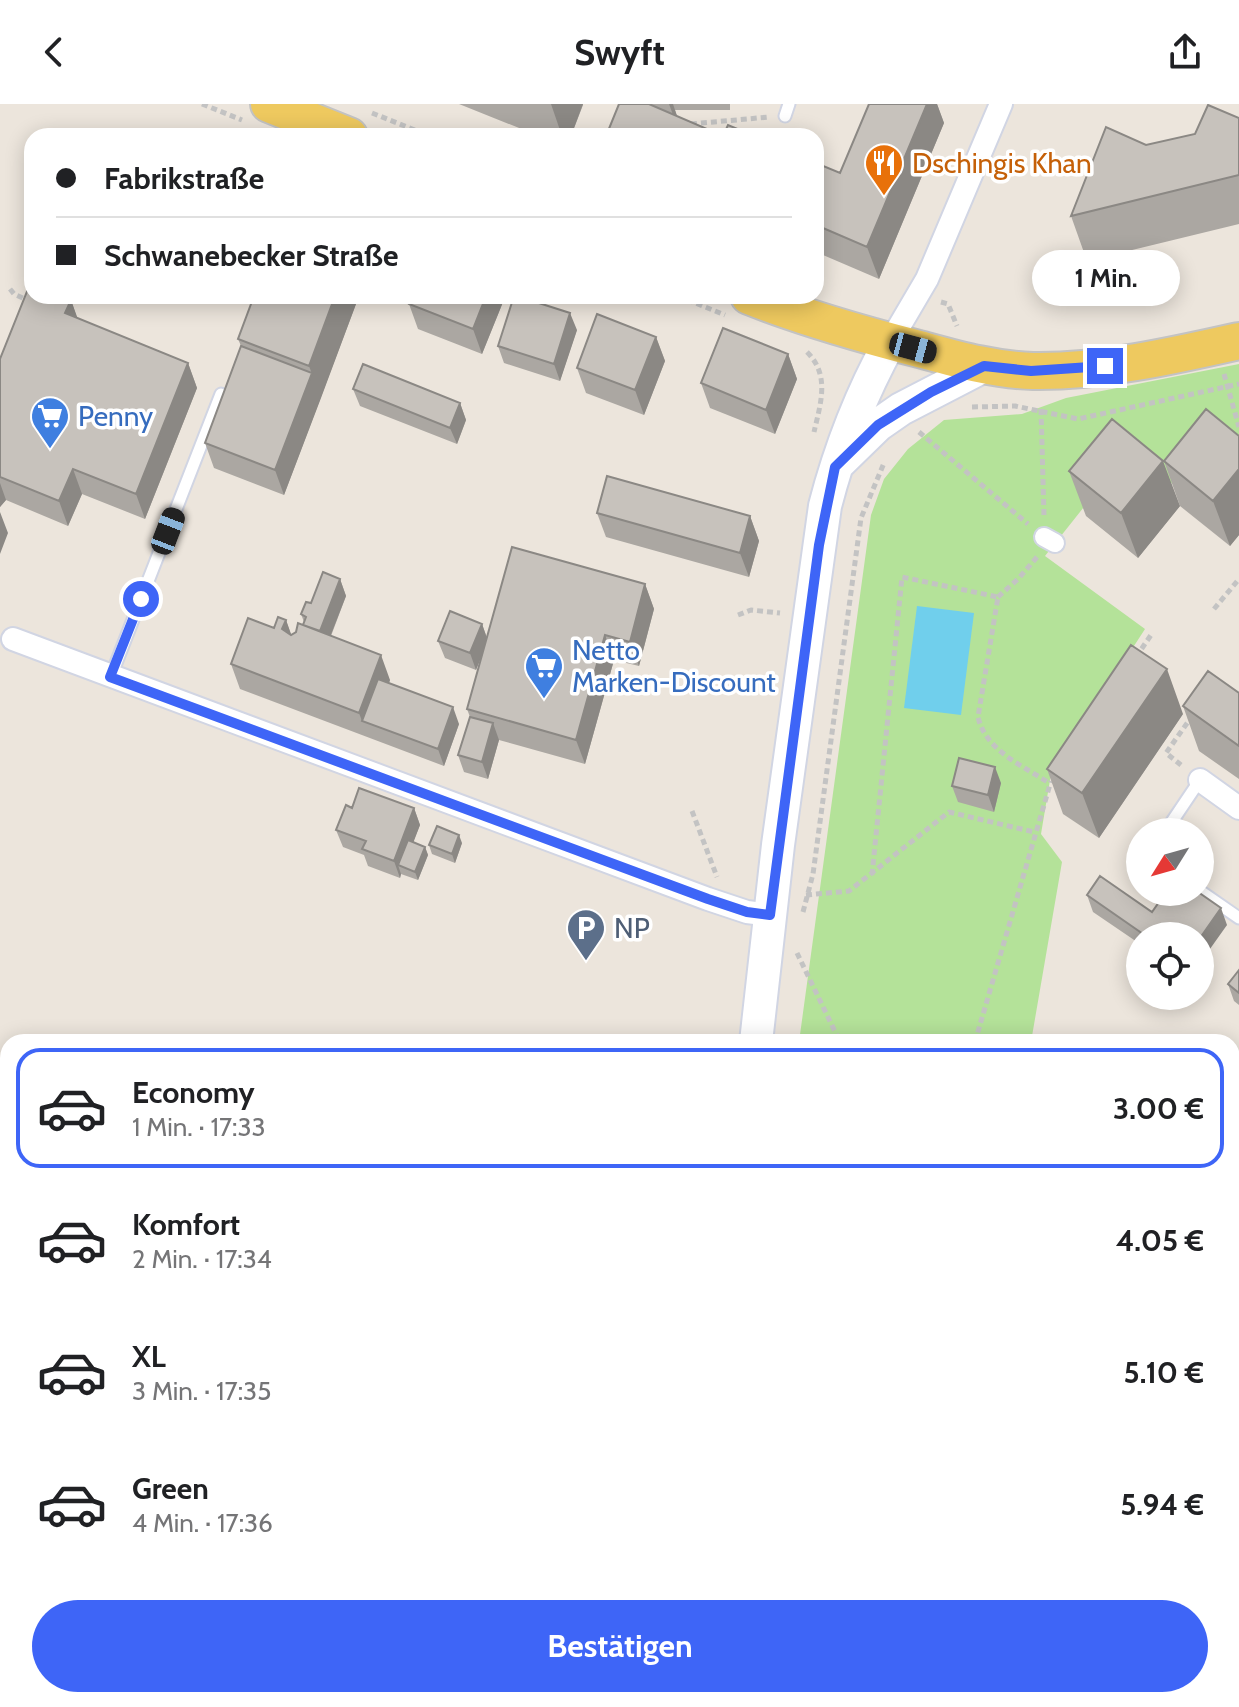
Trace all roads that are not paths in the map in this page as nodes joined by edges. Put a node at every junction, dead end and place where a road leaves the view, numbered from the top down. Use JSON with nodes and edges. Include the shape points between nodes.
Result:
{"nodes":[{"id":1,"x":269,"y":104,"type":"edge"},
{"id":2,"x":1001,"y":104,"type":"edge"},
{"id":3,"x":356,"y":123,"type":"edge"},
{"id":4,"x":771,"y":304,"type":"edge"},
{"id":5,"x":890,"y":342,"type":"junction"},
{"id":6,"x":1228,"y":343,"type":"edge"},
{"id":7,"x":984,"y":366,"type":"junction"},
{"id":8,"x":221,"y":394,"type":"edge"},
{"id":9,"x":835,"y":467,"type":"junction"},
{"id":10,"x":6,"y":637,"type":"edge"},
{"id":11,"x":110,"y":677,"type":"junction"},
{"id":12,"x":1200,"y":780,"type":"joint"},
{"id":13,"x":1239,"y":808,"type":"edge"},
{"id":14,"x":1174,"y":818,"type":"edge"},
{"id":15,"x":1214,"y":901,"type":"edge"},
{"id":16,"x":1239,"y":918,"type":"edge"},
{"id":17,"x":786,"y":919,"type":"junction"},
{"id":18,"x":758,"y":1034,"type":"edge"}],
"edges":[{"from":1,"to":3,"type":"main road"},
{"from":2,"to":5,"type":"street","via":[[927,279]]},
{"from":4,"to":5,"type":"main road"},
{"from":5,"to":7,"type":"main road"},
{"from":5,"to":9,"type":"main road"},
{"from":6,"to":7,"type":"main road","via":[[1082,369]]},
{"from":7,"to":9,"type":"main road","via":[[878,425]]},
{"from":8,"to":11,"type":"lane"},
{"from":9,"to":17,"type":"main road","via":[[819,545]]},
{"from":10,"to":11,"type":"street"},
{"from":11,"to":17,"type":"street","via":[[714,901]]},
{"from":12,"to":13,"type":"street"},
{"from":12,"to":14,"type":"lane"},
{"from":15,"to":16,"type":"lane"},
{"from":17,"to":18,"type":"main road"}]}
